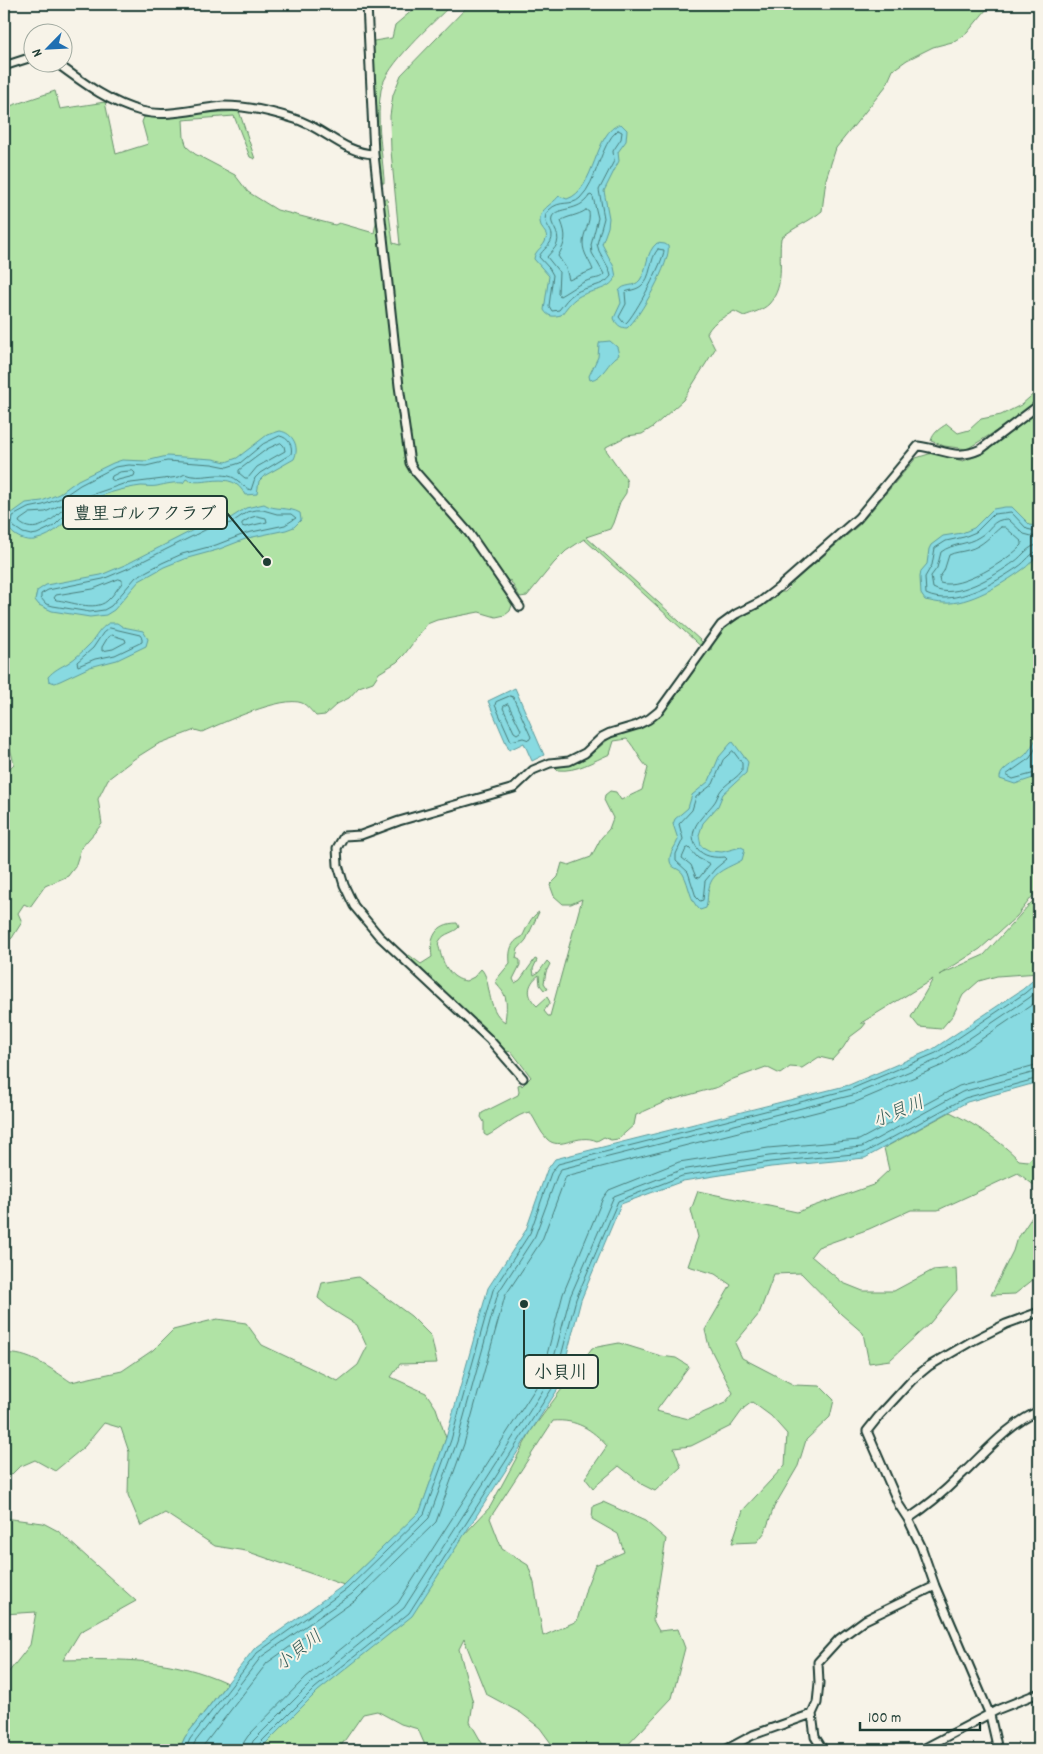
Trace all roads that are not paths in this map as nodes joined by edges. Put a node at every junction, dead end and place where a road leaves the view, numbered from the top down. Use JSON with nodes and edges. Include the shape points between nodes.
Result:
{"nodes":[{"id":1,"x":366,"y":4,"type":"edge"},
{"id":2,"x":22,"y":60,"type":"edge"},
{"id":3,"x":4,"y":66,"type":"edge"},
{"id":4,"x":70,"y":72,"type":"edge"},
{"id":5,"x":374,"y":154,"type":"junction"},
{"id":6,"x":1039,"y":405,"type":"edge"},
{"id":7,"x":520,"y":607,"type":"dead end"},
{"id":8,"x":523,"y":1078,"type":"dead end"},
{"id":9,"x":1039,"y":1312,"type":"edge"},
{"id":10,"x":1039,"y":1411,"type":"edge"},
{"id":11,"x":908,"y":1519,"type":"junction"},
{"id":12,"x":934,"y":1586,"type":"junction"},
{"id":13,"x":1039,"y":1693,"type":"edge"},
{"id":14,"x":812,"y":1714,"type":"junction"},
{"id":15,"x":990,"y":1715,"type":"junction"},
{"id":16,"x":725,"y":1750,"type":"edge"},
{"id":17,"x":823,"y":1750,"type":"edge"},
{"id":18,"x":921,"y":1750,"type":"edge"},
{"id":19,"x":998,"y":1750,"type":"edge"}],
"edges":[{"from":1,"to":5,"type":"street"},
{"from":2,"to":3,"type":"street"},
{"from":4,"to":5,"type":"street","via":[[106,96],[142,111],[239,106],[309,124],[342,145]]},
{"from":5,"to":7,"type":"street","via":[[410,463],[469,533]]},
{"from":6,"to":8,"type":"street","via":[[970,454],[960,456],[918,446],[858,518],[782,585],[720,625],[659,711],[649,719],[610,732],[570,761],[550,763],[533,770],[514,788],[361,835],[344,836],[337,848],[338,865],[354,906],[379,936],[489,1039]]},
{"from":9,"to":11,"type":"street","via":[[1006,1324],[929,1366],[912,1380],[867,1431],[899,1506]]},
{"from":10,"to":11,"type":"street","via":[[1012,1427]]},
{"from":11,"to":12,"type":"street"},
{"from":12,"to":14,"type":"street","via":[[865,1620],[839,1639],[818,1662],[817,1703]]},
{"from":12,"to":15,"type":"street"},
{"from":13,"to":15,"type":"street"},
{"from":14,"to":16,"type":"street","via":[[754,1735]]},
{"from":14,"to":17,"type":"street","via":[[815,1737]]},
{"from":15,"to":18,"type":"street"},
{"from":15,"to":19,"type":"street"}]}
